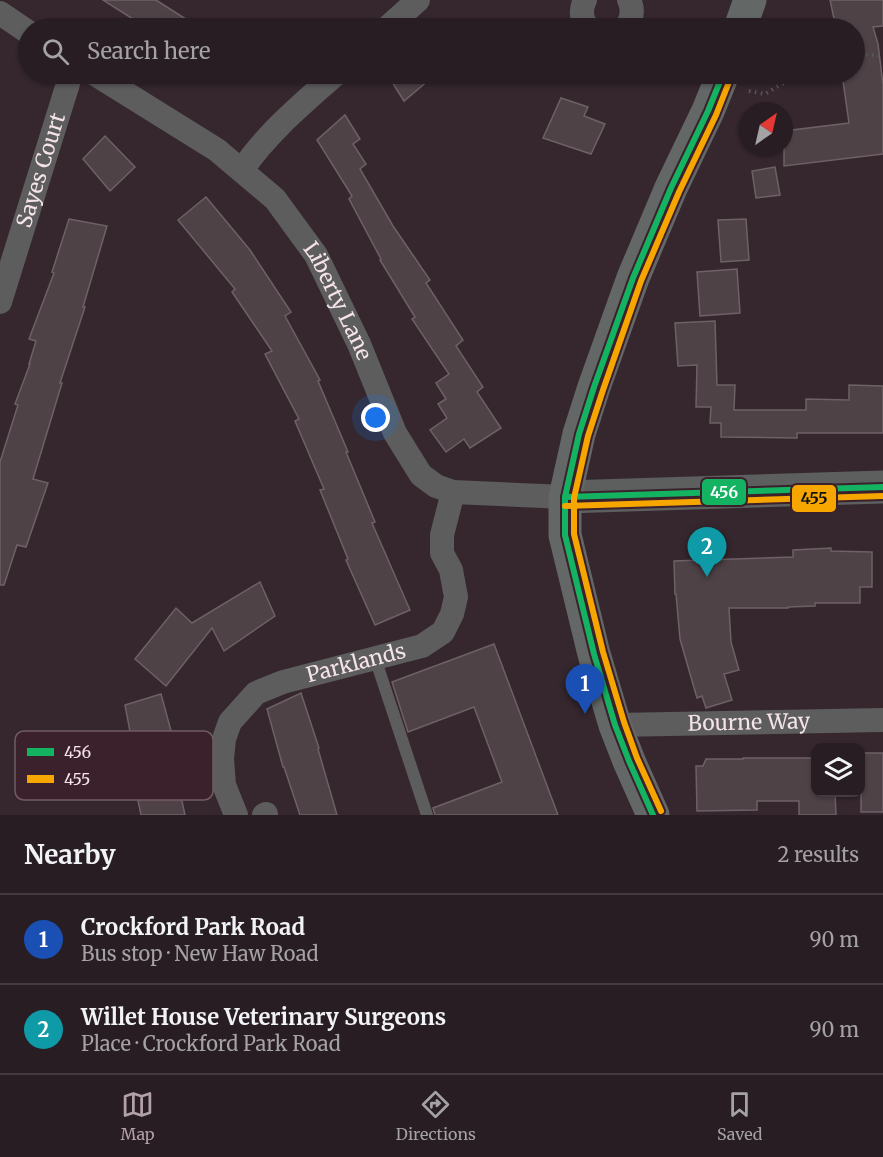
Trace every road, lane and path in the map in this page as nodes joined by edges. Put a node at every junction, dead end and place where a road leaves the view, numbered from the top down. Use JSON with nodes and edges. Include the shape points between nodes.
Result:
{"nodes":[{"id":1,"x":418,"y":0,"type":"edge"},
{"id":2,"x":629,"y":0,"type":"edge"},
{"id":3,"x":750,"y":0,"type":"edge"},
{"id":4,"x":582,"y":1,"type":"edge"},
{"id":5,"x":0,"y":13,"type":"edge"},
{"id":6,"x":398,"y":18,"type":"edge"},
{"id":7,"x":582,"y":18,"type":"edge"},
{"id":8,"x":631,"y":18,"type":"edge"},
{"id":9,"x":744,"y":18,"type":"edge"},
{"id":10,"x":18,"y":25,"type":"edge"},
{"id":11,"x":865,"y":55,"type":"edge"},
{"id":12,"x":883,"y":56,"type":"edge"},
{"id":13,"x":68,"y":84,"type":"edge"},
{"id":14,"x":111,"y":84,"type":"edge"},
{"id":15,"x":325,"y":84,"type":"edge"},
{"id":16,"x":718,"y":84,"type":"edge"},
{"id":17,"x":733,"y":84,"type":"edge"},
{"id":18,"x":782,"y":84,"type":"edge"},
{"id":19,"x":242,"y":170,"type":"junction"},
{"id":20,"x":0,"y":302,"type":"edge"},
{"id":21,"x":883,"y":487,"type":"edge"},
{"id":22,"x":453,"y":492,"type":"junction"},
{"id":23,"x":565,"y":497,"type":"junction"},
{"id":24,"x":375,"y":658,"type":"junction"},
{"id":25,"x":883,"y":720,"type":"edge"},
{"id":26,"x":615,"y":725,"type":"junction"},
{"id":27,"x":236,"y":815,"type":"edge"},
{"id":28,"x":428,"y":815,"type":"edge"},
{"id":29,"x":653,"y":815,"type":"edge"}],
"edges":[{"from":1,"to":6,"type":"street"},
{"from":2,"to":8,"type":"street"},
{"from":3,"to":9,"type":"main road"},
{"from":4,"to":7,"type":"street"},
{"from":5,"to":10,"type":"street"},
{"from":11,"to":12,"type":"path"},
{"from":13,"to":20,"type":"street","name":"Sayes Court"},
{"from":14,"to":19,"type":"street","name":"Liberty Lane"},
{"from":15,"to":19,"type":"street","via":[[256,150]]},
{"from":16,"to":23,"type":"main road","via":[[633,278],[579,434]]},
{"from":17,"to":18,"type":"path","via":[[765,94]]},
{"from":19,"to":22,"type":"street","name":"Liberty Lane","via":[[275,199],[316,255],[359,344],[395,433],[421,475]]},
{"from":21,"to":23,"type":"street"},
{"from":22,"to":23,"type":"street","name":"Liberty Lane"},
{"from":22,"to":24,"type":"street","name":"Parklands","via":[[442,535],[442,553],[451,570],[456,597],[452,614],[443,632],[422,646]]},
{"from":23,"to":26,"type":"main road","via":[[566,535]]},
{"from":24,"to":27,"type":"street","name":"Parklands","via":[[283,682],[256,693],[241,708],[230,722],[222,759],[224,786]]},
{"from":24,"to":28,"type":"lane"},
{"from":25,"to":26,"type":"street","name":"Bourne Way"},
{"from":26,"to":29,"type":"main road"}]}
